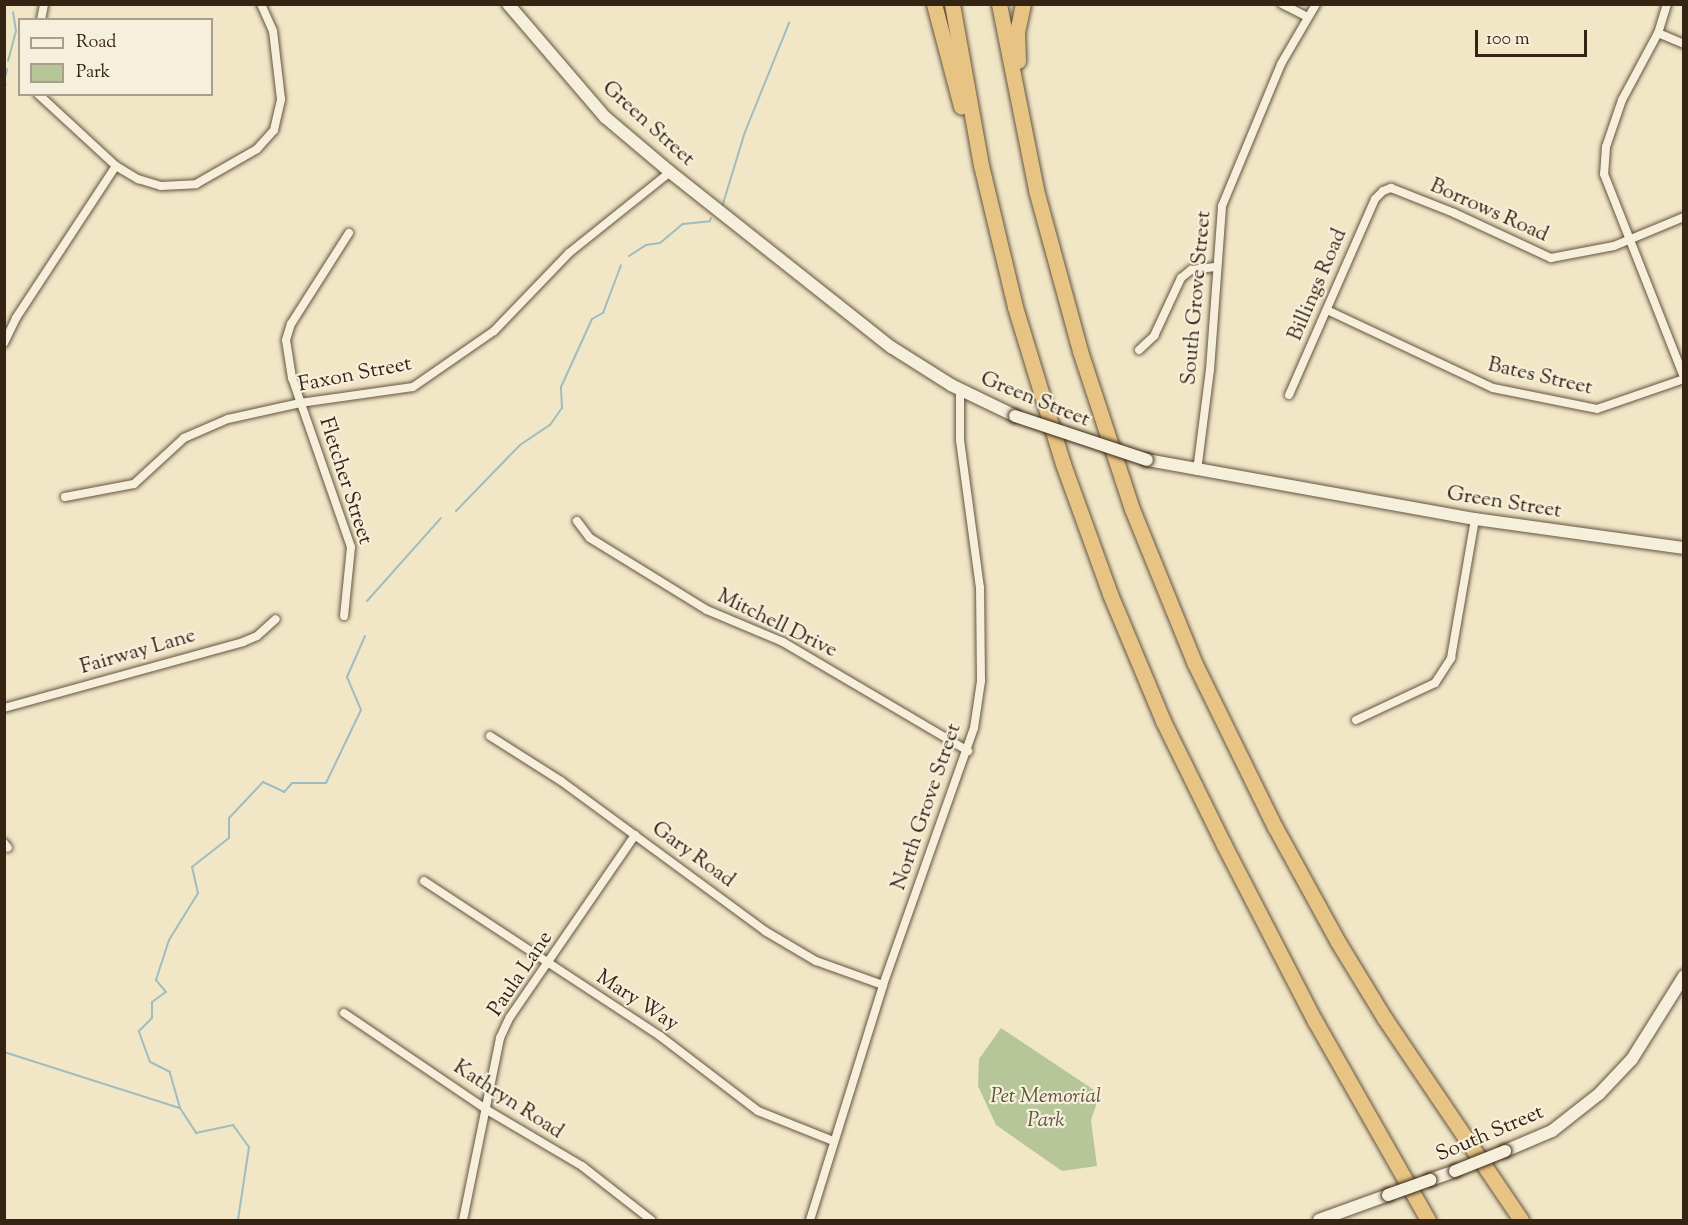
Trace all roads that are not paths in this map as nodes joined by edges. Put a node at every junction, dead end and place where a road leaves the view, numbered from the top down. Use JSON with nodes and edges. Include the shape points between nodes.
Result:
{"nodes":[{"id":1,"x":261,"y":4,"type":"edge"},
{"id":2,"x":508,"y":4,"type":"edge"},
{"id":3,"x":934,"y":4,"type":"edge"},
{"id":4,"x":952,"y":4,"type":"edge"},
{"id":5,"x":999,"y":4,"type":"edge"},
{"id":6,"x":1023,"y":4,"type":"edge"},
{"id":7,"x":1282,"y":4,"type":"edge"},
{"id":8,"x":1316,"y":4,"type":"edge"},
{"id":9,"x":1667,"y":4,"type":"edge"},
{"id":10,"x":1307,"y":17,"type":"junction"},
{"id":11,"x":1658,"y":33,"type":"junction"},
{"id":12,"x":1683,"y":44,"type":"edge"},
{"id":13,"x":40,"y":96,"type":"edge"},
{"id":14,"x":1030,"y":162,"type":"junction"},
{"id":15,"x":116,"y":166,"type":"junction"},
{"id":16,"x":670,"y":172,"type":"junction"},
{"id":17,"x":1383,"y":191,"type":"joint"},
{"id":18,"x":1683,"y":217,"type":"edge"},
{"id":19,"x":994,"y":222,"type":"junction"},
{"id":20,"x":349,"y":232,"type":"dead end"},
{"id":21,"x":1630,"y":240,"type":"junction"},
{"id":22,"x":1215,"y":267,"type":"junction"},
{"id":23,"x":1327,"y":310,"type":"junction"},
{"id":24,"x":4,"y":343,"type":"edge"},
{"id":25,"x":1139,"y":350,"type":"dead end"},
{"id":26,"x":1683,"y":378,"type":"edge"},
{"id":27,"x":960,"y":390,"type":"junction"},
{"id":28,"x":1289,"y":395,"type":"dead end"},
{"id":29,"x":300,"y":403,"type":"junction"},
{"id":30,"x":1197,"y":471,"type":"junction"},
{"id":31,"x":65,"y":497,"type":"dead end"},
{"id":32,"x":1475,"y":519,"type":"junction"},
{"id":33,"x":577,"y":521,"type":"dead end"},
{"id":34,"x":1683,"y":548,"type":"edge"},
{"id":35,"x":344,"y":615,"type":"dead end"},
{"id":36,"x":276,"y":619,"type":"dead end"},
{"id":37,"x":4,"y":708,"type":"edge"},
{"id":38,"x":1356,"y":720,"type":"dead end"},
{"id":39,"x":490,"y":736,"type":"dead end"},
{"id":40,"x":968,"y":751,"type":"junction"},
{"id":41,"x":635,"y":835,"type":"junction"},
{"id":42,"x":424,"y":881,"type":"dead end"},
{"id":43,"x":548,"y":964,"type":"junction"},
{"id":44,"x":1683,"y":976,"type":"edge"},
{"id":45,"x":883,"y":985,"type":"junction"},
{"id":46,"x":344,"y":1013,"type":"dead end"},
{"id":47,"x":487,"y":1110,"type":"junction"},
{"id":48,"x":833,"y":1141,"type":"junction"},
{"id":49,"x":463,"y":1221,"type":"edge"},
{"id":50,"x":651,"y":1221,"type":"edge"},
{"id":51,"x":810,"y":1221,"type":"edge"},
{"id":52,"x":1318,"y":1221,"type":"edge"},
{"id":53,"x":1428,"y":1221,"type":"edge"},
{"id":54,"x":1521,"y":1221,"type":"edge"}],
"edges":[{"from":1,"to":15,"type":"street","via":[[273,30],[281,99],[278,118],[267,141],[196,184],[161,186]]},
{"from":2,"to":16,"type":"main road","name":"Green Street","via":[[605,117]]},
{"from":3,"to":19,"type":"highway"},
{"from":4,"to":19,"type":"highway"},
{"from":5,"to":14,"type":"highway"},
{"from":6,"to":14,"type":"highway","via":[[1017,52]]},
{"from":7,"to":10,"type":"street"},
{"from":8,"to":10,"type":"street","name":"South Grove Street"},
{"from":9,"to":11,"type":"street"},
{"from":10,"to":22,"type":"street","name":"South Grove Street","via":[[1281,64],[1231,180],[1222,206]]},
{"from":11,"to":12,"type":"street"},
{"from":11,"to":21,"type":"street","via":[[1622,100],[1605,159],[1604,174]]},
{"from":13,"to":15,"type":"street"},
{"from":14,"to":54,"type":"highway","via":[[1057,271],[1102,422],[1149,553],[1206,689],[1338,942],[1398,1039]]},
{"from":15,"to":24,"type":"street","via":[[16,318]]},
{"from":16,"to":27,"type":"main road","name":"Green Street","via":[[881,340]]},
{"from":16,"to":29,"type":"street","name":"Faxon Street","via":[[569,253],[494,331],[437,373],[413,387]]},
{"from":17,"to":21,"type":"street","name":"Borrows Road","via":[[1391,188],[1454,213],[1551,258],[1564,259]]},
{"from":17,"to":23,"type":"street","name":"Billings Road","via":[[1375,199]]},
{"from":18,"to":21,"type":"street","name":"Borrows Road"},
{"from":19,"to":53,"type":"highway","via":[[1063,464],[1149,688],[1314,1021]]},
{"from":20,"to":29,"type":"street","name":"Fletcher Street","via":[[291,324],[287,355]]},
{"from":21,"to":26,"type":"street"},
{"from":22,"to":25,"type":"street","via":[[1191,270],[1181,278],[1154,336]]},
{"from":22,"to":30,"type":"street","name":"South Grove Street","via":[[1210,370]]},
{"from":23,"to":26,"type":"street","name":"Bates Street","via":[[1493,388],[1597,409]]},
{"from":23,"to":28,"type":"street","name":"Billings Road"},
{"from":27,"to":30,"type":"main road","name":"Green Street","bridge":true,"via":[[1015,416],[1147,460]]},
{"from":27,"to":40,"type":"street","name":"North Grove Street","via":[[960,440],[980,588],[982,653]]},
{"from":29,"to":31,"type":"street","name":"Faxon Street","via":[[204,427],[184,438],[134,484]]},
{"from":29,"to":35,"type":"street","name":"Fletcher Street","via":[[351,547]]},
{"from":30,"to":32,"type":"main road","name":"Green Street"},
{"from":32,"to":34,"type":"main road","name":"Green Street"},
{"from":32,"to":38,"type":"street","via":[[1451,658],[1435,683]]},
{"from":33,"to":40,"type":"street","name":"Mitchell Drive","via":[[590,538],[707,610],[783,642]]},
{"from":36,"to":37,"type":"street","name":"Fairway Lane","via":[[243,642]]},
{"from":39,"to":41,"type":"street","name":"Gary Road"},
{"from":40,"to":45,"type":"street","name":"North Grove Street"},
{"from":41,"to":43,"type":"street","name":"Paula Lane"},
{"from":41,"to":45,"type":"street","name":"Gary Road","via":[[765,931],[816,961]]},
{"from":42,"to":43,"type":"street","name":"Mary Way"},
{"from":43,"to":47,"type":"street","name":"Paula Lane","via":[[510,1017],[500,1038]]},
{"from":43,"to":48,"type":"street","name":"Mary Way","via":[[660,1036],[758,1112]]},
{"from":44,"to":52,"type":"main road","name":"South Street","bridge":true,"via":[[1632,1059],[1599,1094],[1552,1131]]},
{"from":45,"to":48,"type":"street","name":"North Grove Street"},
{"from":46,"to":47,"type":"street","name":"Kathryn Road"},
{"from":47,"to":49,"type":"street","name":"Paula Lane"},
{"from":47,"to":50,"type":"street","name":"Kathryn Road","via":[[582,1166]]},
{"from":48,"to":51,"type":"street","name":"North Grove Street"}]}
